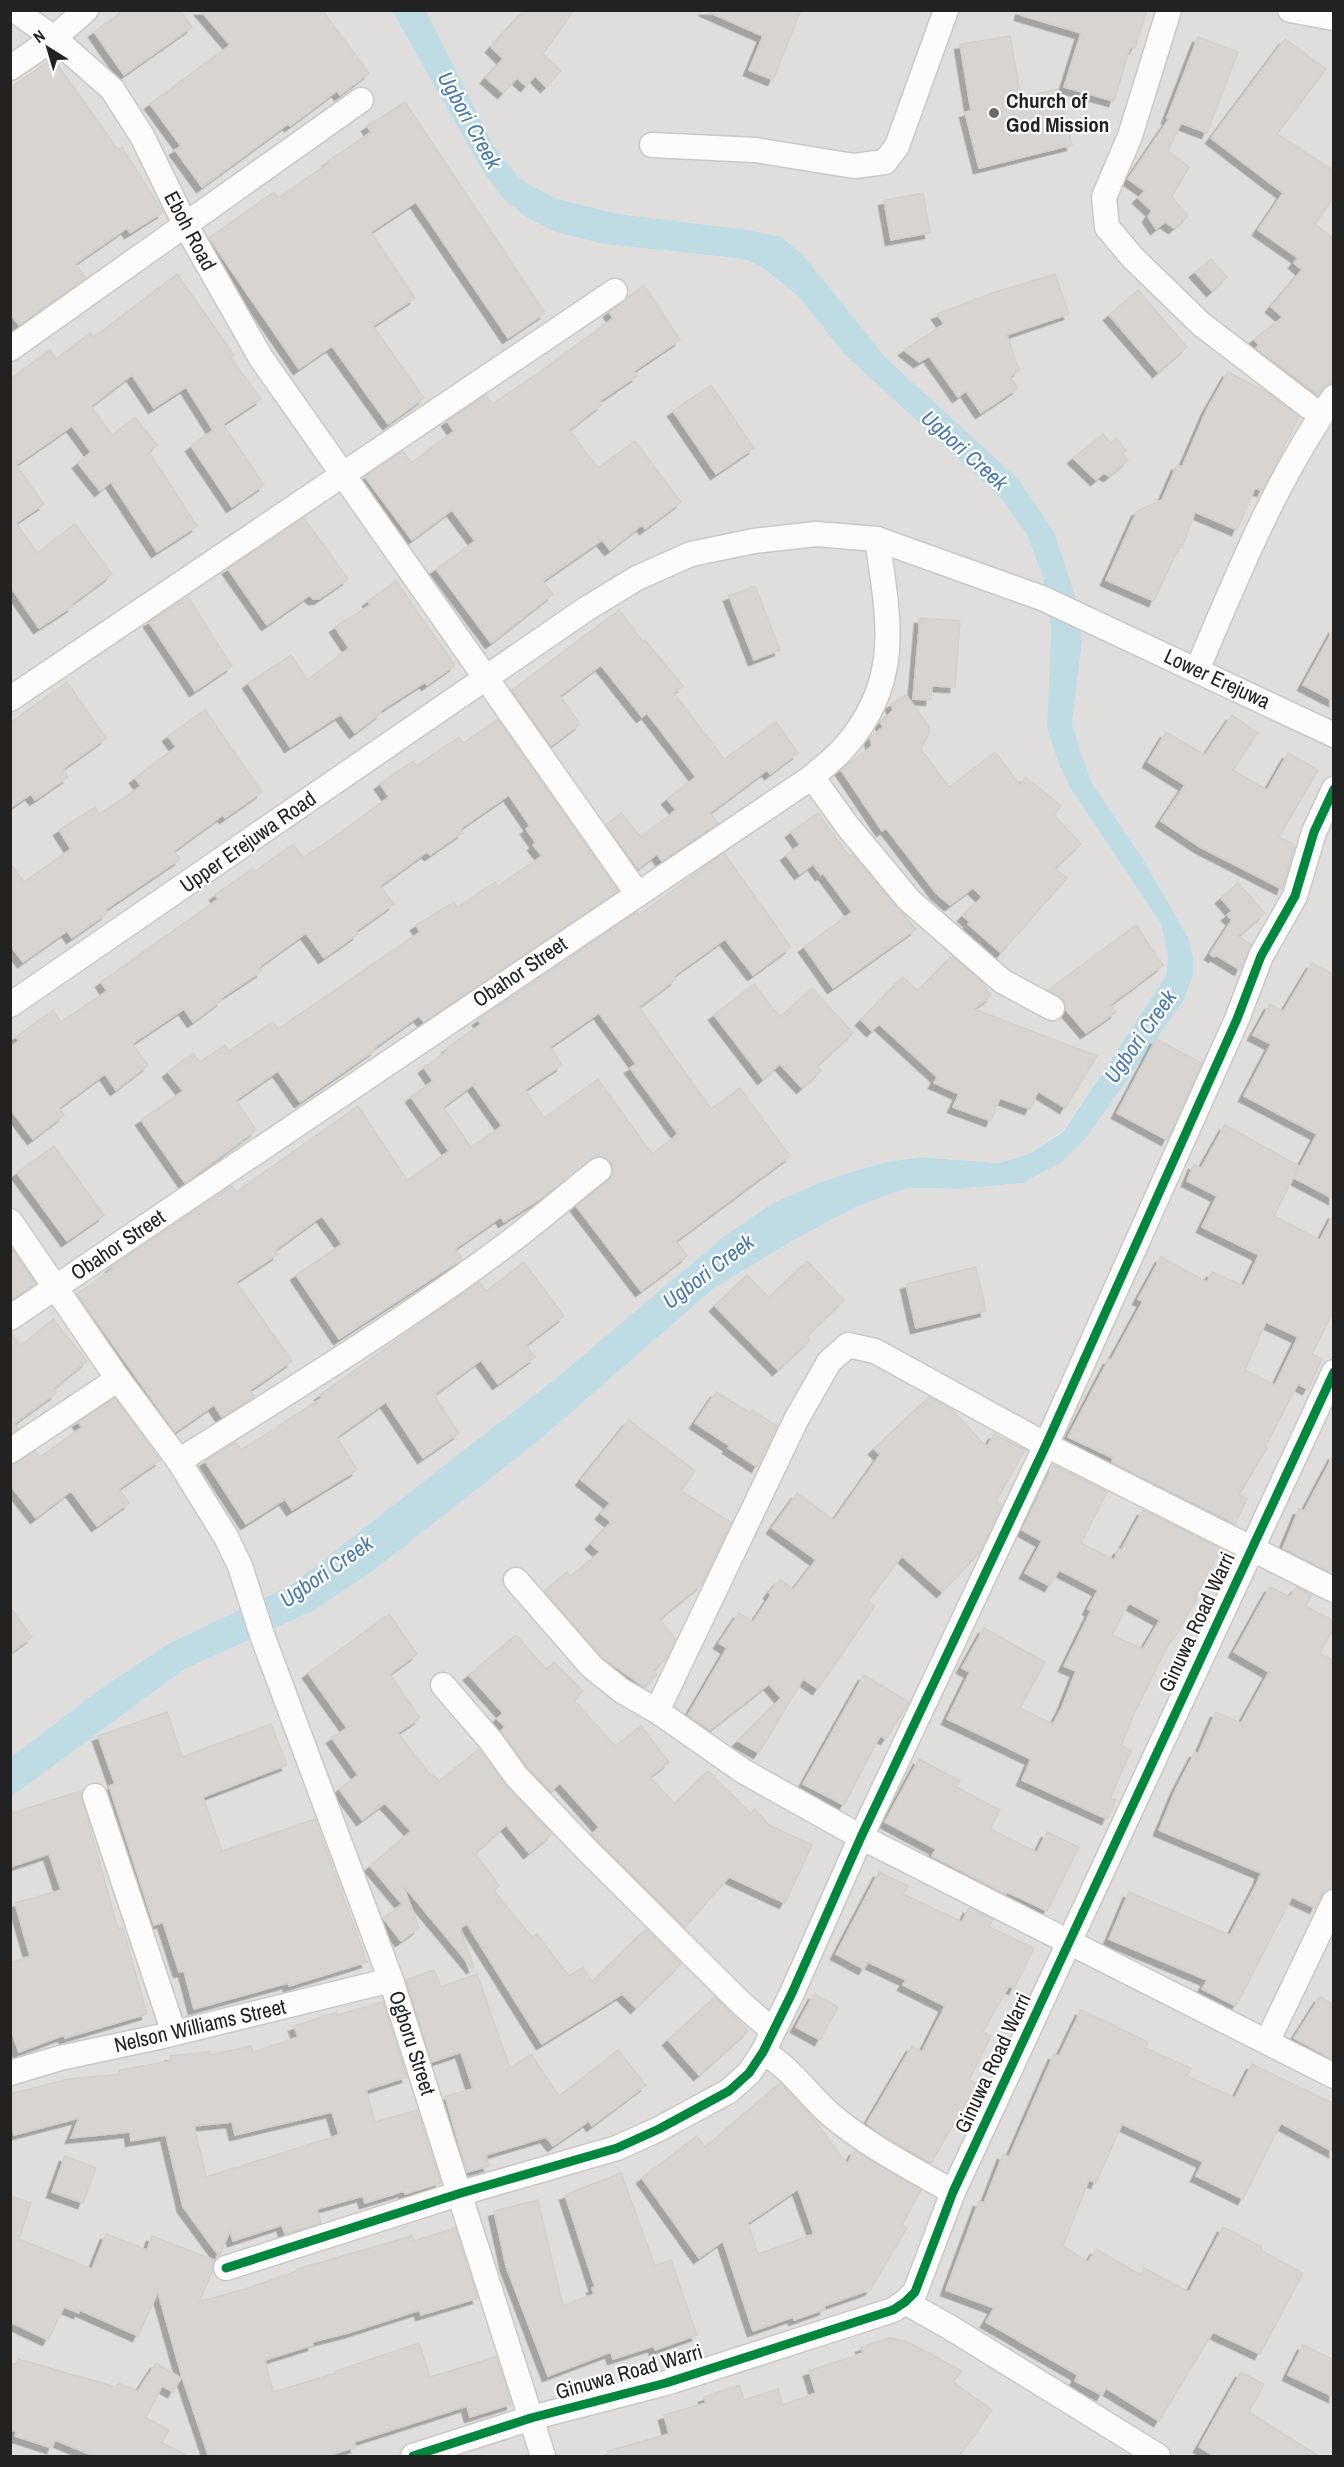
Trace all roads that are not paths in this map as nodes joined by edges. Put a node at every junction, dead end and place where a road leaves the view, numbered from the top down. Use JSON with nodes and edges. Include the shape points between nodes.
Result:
{"nodes":[{"id":1,"x":14,"y":10,"type":"edge"},
{"id":2,"x":86,"y":10,"type":"edge"},
{"id":3,"x":946,"y":10,"type":"edge"},
{"id":4,"x":1169,"y":10,"type":"edge"},
{"id":5,"x":1290,"y":10,"type":"edge"},
{"id":6,"x":1334,"y":18,"type":"edge"},
{"id":7,"x":54,"y":38,"type":"junction"},
{"id":8,"x":10,"y":68,"type":"edge"},
{"id":9,"x":361,"y":100,"type":"dead end"},
{"id":10,"x":652,"y":145,"type":"dead end"},
{"id":11,"x":186,"y":226,"type":"junction"},
{"id":12,"x":615,"y":291,"type":"dead end"},
{"id":13,"x":10,"y":349,"type":"edge"},
{"id":14,"x":1327,"y":406,"type":"edge"},
{"id":15,"x":342,"y":474,"type":"junction"},
{"id":16,"x":877,"y":539,"type":"junction"},
{"id":17,"x":1197,"y":670,"type":"junction"},
{"id":18,"x":486,"y":678,"type":"junction"},
{"id":19,"x":10,"y":699,"type":"edge"},
{"id":20,"x":1334,"y":735,"type":"edge"},
{"id":21,"x":812,"y":777,"type":"junction"},
{"id":22,"x":1334,"y":789,"type":"edge"},
{"id":23,"x":637,"y":893,"type":"junction"},
{"id":24,"x":10,"y":1005,"type":"edge"},
{"id":25,"x":1052,"y":1008,"type":"dead end"},
{"id":26,"x":599,"y":1170,"type":"dead end"},
{"id":27,"x":10,"y":1221,"type":"edge"},
{"id":28,"x":56,"y":1286,"type":"junction"},
{"id":29,"x":10,"y":1318,"type":"edge"},
{"id":30,"x":1334,"y":1372,"type":"edge"},
{"id":31,"x":118,"y":1379,"type":"junction"},
{"id":32,"x":1046,"y":1445,"type":"junction"},
{"id":33,"x":10,"y":1451,"type":"edge"},
{"id":34,"x":179,"y":1461,"type":"junction"},
{"id":35,"x":1251,"y":1548,"type":"junction"},
{"id":36,"x":516,"y":1580,"type":"dead end"},
{"id":37,"x":1334,"y":1590,"type":"edge"},
{"id":38,"x":443,"y":1685,"type":"dead end"},
{"id":39,"x":657,"y":1711,"type":"junction"},
{"id":40,"x":94,"y":1796,"type":"dead end"},
{"id":41,"x":861,"y":1837,"type":"junction"},
{"id":42,"x":1334,"y":1902,"type":"edge"},
{"id":43,"x":1069,"y":1942,"type":"junction"},
{"id":44,"x":391,"y":1980,"type":"junction"},
{"id":45,"x":174,"y":2033,"type":"junction"},
{"id":46,"x":767,"y":2041,"type":"junction"},
{"id":47,"x":1267,"y":2042,"type":"junction"},
{"id":48,"x":10,"y":2073,"type":"edge"},
{"id":49,"x":1334,"y":2076,"type":"edge"},
{"id":50,"x":953,"y":2192,"type":"junction"},
{"id":51,"x":461,"y":2193,"type":"junction"},
{"id":52,"x":226,"y":2268,"type":"dead end"},
{"id":53,"x":905,"y":2302,"type":"junction"},
{"id":54,"x":531,"y":2418,"type":"junction"},
{"id":55,"x":413,"y":2457,"type":"edge"},
{"id":56,"x":543,"y":2457,"type":"edge"},
{"id":57,"x":1158,"y":2457,"type":"edge"}],
"edges":[{"from":1,"to":7,"type":"street","name":"Eboh Road"},
{"from":2,"to":7,"type":"street"},
{"from":3,"to":10,"type":"street","via":[[897,146],[885,162],[854,166],[755,150]]},
{"from":4,"to":14,"type":"street","via":[[1130,136],[1104,197],[1107,227],[1201,324]]},
{"from":5,"to":6,"type":"street"},
{"from":7,"to":8,"type":"street"},
{"from":7,"to":11,"type":"street","name":"Eboh Road","via":[[112,89],[142,136]]},
{"from":9,"to":11,"type":"street"},
{"from":11,"to":13,"type":"street"},
{"from":11,"to":15,"type":"street","name":"Eboh Road","via":[[261,358]]},
{"from":12,"to":15,"type":"street"},
{"from":14,"to":17,"type":"street","via":[[1266,515]]},
{"from":15,"to":18,"type":"street","name":"Eboh Road"},
{"from":15,"to":19,"type":"street"},
{"from":16,"to":17,"type":"street","name":"Lower Erejuwa","via":[[1042,598]]},
{"from":16,"to":18,"type":"street","name":"Upper Erejuwa Road","via":[[816,534],[691,554],[637,578]]},
{"from":16,"to":21,"type":"street","name":"Obahor Street","via":[[887,604],[888,657],[880,689],[867,719],[843,750]]},
{"from":17,"to":20,"type":"street","name":"Lower Erejuwa"},
{"from":18,"to":23,"type":"street","name":"Eboh Road"},
{"from":18,"to":24,"type":"street","name":"Upper Erejuwa Road"},
{"from":21,"to":23,"type":"street","name":"Obahor Street"},
{"from":21,"to":25,"type":"street","via":[[909,900],[1002,981]]},
{"from":22,"to":32,"type":"street","via":[[1314,832],[1294,896],[1261,956]]},
{"from":23,"to":28,"type":"street","name":"Obahor Street"},
{"from":26,"to":34,"type":"street","via":[[444,1288]]},
{"from":27,"to":28,"type":"street","name":"Ogboru Street"},
{"from":28,"to":29,"type":"street","name":"Obahor Street"},
{"from":28,"to":31,"type":"street","name":"Ogboru Street"},
{"from":30,"to":35,"type":"street","name":"Ginuwa Road Warri"},
{"from":31,"to":33,"type":"street"},
{"from":31,"to":34,"type":"street","name":"Ogboru Street"},
{"from":32,"to":35,"type":"street"},
{"from":32,"to":39,"type":"street","via":[[875,1351],[848,1345],[829,1362],[796,1420]]},
{"from":32,"to":41,"type":"street"},
{"from":34,"to":44,"type":"street","name":"Ogboru Street","via":[[240,1566]]},
{"from":35,"to":37,"type":"street"},
{"from":35,"to":43,"type":"street","name":"Ginuwa Road Warri"},
{"from":36,"to":39,"type":"street","via":[[592,1667],[622,1691]]},
{"from":38,"to":46,"type":"street","via":[[517,1777]]},
{"from":39,"to":41,"type":"street","via":[[743,1771]]},
{"from":40,"to":45,"type":"street"},
{"from":41,"to":43,"type":"street"},
{"from":41,"to":46,"type":"street"},
{"from":42,"to":47,"type":"street"},
{"from":43,"to":47,"type":"street"},
{"from":43,"to":50,"type":"street","name":"Ginuwa Road Warri"},
{"from":44,"to":45,"type":"street","name":"Nelson Williams Street"},
{"from":44,"to":51,"type":"street","name":"Ogboru Street"},
{"from":45,"to":48,"type":"street","name":"Nelson Williams Street"},
{"from":46,"to":50,"type":"street","via":[[778,2061],[830,2114],[866,2142]]},
{"from":46,"to":51,"type":"street","via":[[749,2073],[729,2091],[659,2129],[617,2148]]},
{"from":47,"to":49,"type":"street"},
{"from":50,"to":53,"type":"street","name":"Ginuwa Road Warri","via":[[915,2292]]},
{"from":51,"to":52,"type":"street"},
{"from":51,"to":54,"type":"street","name":"Ogboru Street"},
{"from":53,"to":54,"type":"street","name":"Ginuwa Road Warri","via":[[893,2310],[666,2383]]},
{"from":53,"to":57,"type":"street"},
{"from":54,"to":55,"type":"street","name":"Ginuwa Road Warri"},
{"from":54,"to":56,"type":"street","name":"Ogboru Street"}]}
